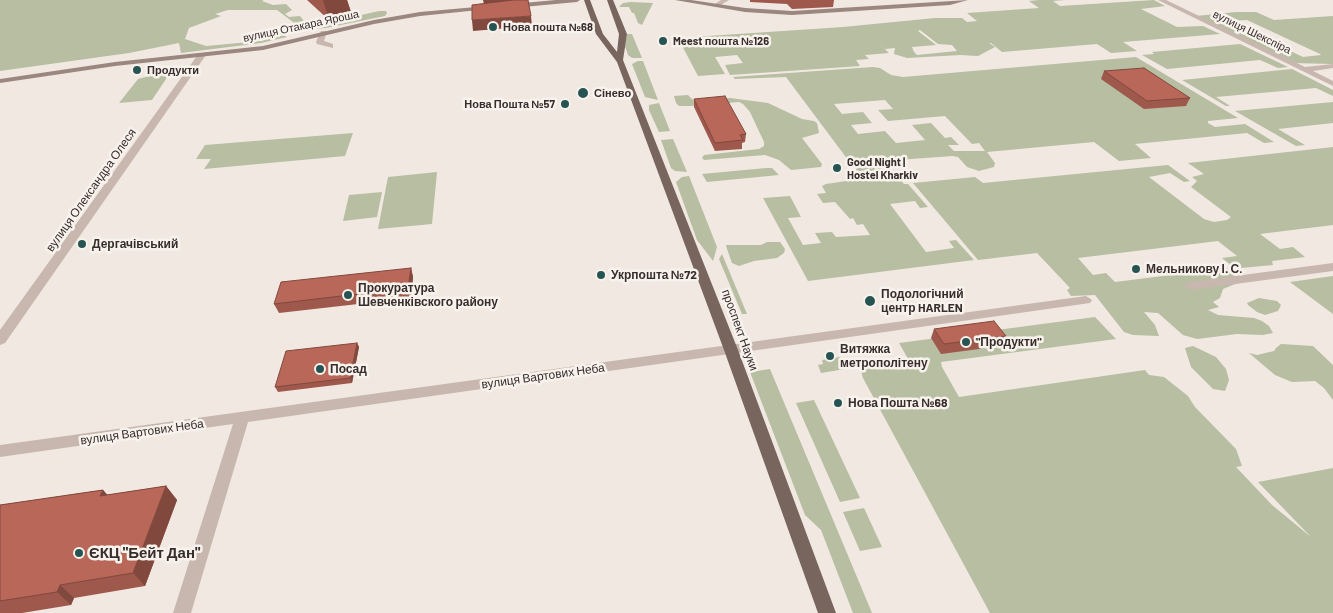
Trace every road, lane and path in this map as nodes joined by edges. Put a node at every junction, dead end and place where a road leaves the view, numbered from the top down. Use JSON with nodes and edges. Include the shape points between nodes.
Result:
{"nodes":[{"id":1,"x":577,"y":0,"type":"edge"},
{"id":2,"x":587,"y":0,"type":"edge"},
{"id":3,"x":610,"y":0,"type":"edge"},
{"id":4,"x":678,"y":0,"type":"edge"},
{"id":5,"x":726,"y":0,"type":"edge"},
{"id":6,"x":965,"y":0,"type":"edge"},
{"id":7,"x":1162,"y":0,"type":"edge"},
{"id":8,"x":717,"y":5,"type":"junction"},
{"id":9,"x":508,"y":6,"type":"edge"},
{"id":10,"x":498,"y":7,"type":"edge"},
{"id":11,"x":324,"y":33,"type":"junction"},
{"id":12,"x":330,"y":46,"type":"dead end"},
{"id":13,"x":202,"y":55,"type":"junction"},
{"id":14,"x":620,"y":59,"type":"junction"},
{"id":15,"x":1333,"y":66,"type":"edge"},
{"id":16,"x":1304,"y":70,"type":"junction"},
{"id":17,"x":0,"y":81,"type":"edge"},
{"id":18,"x":1333,"y":84,"type":"edge"},
{"id":19,"x":1333,"y":267,"type":"edge"},
{"id":20,"x":1190,"y":286,"type":"dead end"},
{"id":21,"x":1086,"y":300,"type":"dead end"},
{"id":22,"x":0,"y":340,"type":"edge"},
{"id":23,"x":731,"y":350,"type":"junction"},
{"id":24,"x":242,"y":418,"type":"junction"},
{"id":25,"x":0,"y":451,"type":"edge"},
{"id":26,"x":182,"y":613,"type":"edge"},
{"id":27,"x":827,"y":613,"type":"edge"}],
"edges":[{"from":1,"to":9,"type":"street"},
{"from":2,"to":14,"type":"main road","name":"проспект Науки","via":[[600,34]]},
{"from":3,"to":14,"type":"main road","name":"проспект Науки","via":[[623,34]]},
{"from":4,"to":8,"type":"street"},
{"from":5,"to":8,"type":"street"},
{"from":6,"to":8,"type":"street","via":[[798,13]]},
{"from":7,"to":16,"type":"street","name":"вулиця Шекспіра"},
{"from":10,"to":11,"type":"street","name":"вулиця Отакара Яроша","via":[[420,14]]},
{"from":11,"to":12,"type":"street","via":[[320,42]]},
{"from":11,"to":13,"type":"street","name":"вулиця Отакара Яроша","via":[[263,48]]},
{"from":13,"to":17,"type":"street","name":"вулиця Отакара Яроша"},
{"from":13,"to":22,"type":"street","name":"вулиця Олександра Олеся"},
{"from":14,"to":23,"type":"main road","name":"проспект Науки"},
{"from":15,"to":16,"type":"street"},
{"from":16,"to":18,"type":"street","name":"вулиця Шекспіра"},
{"from":19,"to":20,"type":"street"},
{"from":21,"to":23,"type":"street","name":"вулиця Вартових Неба"},
{"from":23,"to":24,"type":"street","name":"вулиця Вартових Неба"},
{"from":23,"to":27,"type":"main road","name":"проспект Науки"},
{"from":24,"to":25,"type":"street","name":"вулиця Вартових Неба"},
{"from":24,"to":26,"type":"street"}]}
